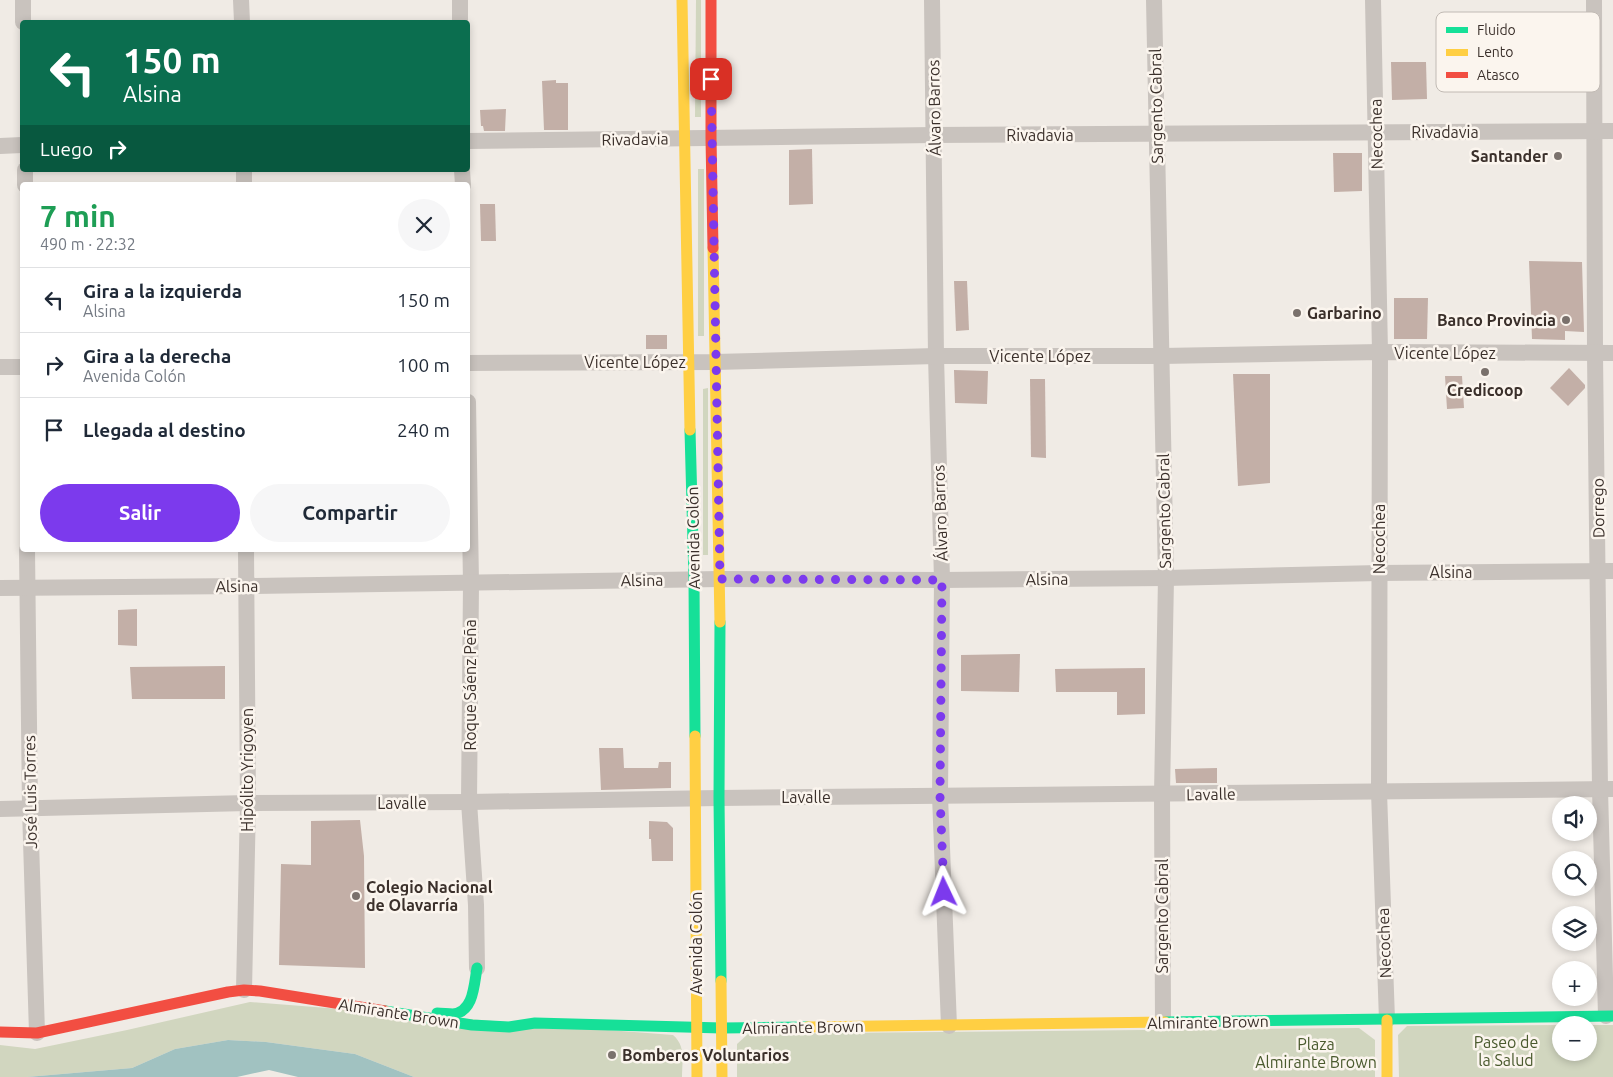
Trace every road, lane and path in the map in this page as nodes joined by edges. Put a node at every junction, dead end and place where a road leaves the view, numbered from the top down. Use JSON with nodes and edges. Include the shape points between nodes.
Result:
{"nodes":[{"id":1,"x":23,"y":0,"type":"edge"},
{"id":2,"x":241,"y":0,"type":"edge"},
{"id":3,"x":460,"y":0,"type":"edge"},
{"id":4,"x":682,"y":0,"type":"edge"},
{"id":5,"x":711,"y":0,"type":"edge"},
{"id":6,"x":932,"y":0,"type":"edge"},
{"id":7,"x":1154,"y":0,"type":"edge"},
{"id":8,"x":1373,"y":0,"type":"edge"},
{"id":9,"x":23,"y":20,"type":"edge"},
{"id":10,"x":242,"y":20,"type":"edge"},
{"id":11,"x":460,"y":20,"type":"edge"},
{"id":12,"x":1595,"y":92,"type":"edge"},
{"id":13,"x":1595,"y":131,"type":"junction"},
{"id":14,"x":1613,"y":131,"type":"edge"},
{"id":15,"x":1376,"y":132,"type":"junction"},
{"id":16,"x":1157,"y":134,"type":"junction"},
{"id":17,"x":934,"y":135,"type":"junction"},
{"id":18,"x":711,"y":138,"type":"junction"},
{"id":19,"x":684,"y":139,"type":"junction"},
{"id":20,"x":470,"y":141,"type":"edge"},
{"id":21,"x":20,"y":145,"type":"edge"},
{"id":22,"x":0,"y":146,"type":"edge"},
{"id":23,"x":1380,"y":352,"type":"junction"},
{"id":24,"x":1613,"y":353,"type":"edge"},
{"id":25,"x":1595,"y":354,"type":"junction"},
{"id":26,"x":936,"y":356,"type":"junction"},
{"id":27,"x":1162,"y":356,"type":"junction"},
{"id":28,"x":688,"y":362,"type":"junction"},
{"id":29,"x":715,"y":362,"type":"junction"},
{"id":30,"x":470,"y":363,"type":"edge"},
{"id":31,"x":20,"y":367,"type":"edge"},
{"id":32,"x":0,"y":368,"type":"edge"},
{"id":33,"x":470,"y":523,"type":"edge"},
{"id":34,"x":27,"y":552,"type":"edge"},
{"id":35,"x":246,"y":552,"type":"edge"},
{"id":36,"x":1606,"y":571,"type":"edge"},
{"id":37,"x":1379,"y":573,"type":"junction"},
{"id":38,"x":1166,"y":578,"type":"junction"},
{"id":39,"x":720,"y":579,"type":"junction"},
{"id":40,"x":694,"y":580,"type":"junction"},
{"id":41,"x":942,"y":580,"type":"junction"},
{"id":42,"x":471,"y":583,"type":"junction"},
{"id":43,"x":246,"y":586,"type":"junction"},
{"id":44,"x":0,"y":588,"type":"edge"},
{"id":45,"x":28,"y":588,"type":"junction"},
{"id":46,"x":1606,"y":789,"type":"edge"},
{"id":47,"x":1379,"y":792,"type":"junction"},
{"id":48,"x":1162,"y":794,"type":"junction"},
{"id":49,"x":940,"y":796,"type":"junction"},
{"id":50,"x":719,"y":798,"type":"junction"},
{"id":51,"x":694,"y":799,"type":"junction"},
{"id":52,"x":469,"y":802,"type":"junction"},
{"id":53,"x":248,"y":803,"type":"junction"},
{"id":54,"x":0,"y":809,"type":"edge"},
{"id":55,"x":30,"y":809,"type":"junction"},
{"id":56,"x":477,"y":968,"type":"junction"},
{"id":57,"x":244,"y":990,"type":"junction"},
{"id":58,"x":482,"y":1002,"type":"dead end"},
{"id":59,"x":404,"y":1014,"type":"junction"},
{"id":60,"x":493,"y":1014,"type":"dead end"},
{"id":61,"x":1610,"y":1016,"type":"edge"},
{"id":62,"x":1387,"y":1020,"type":"junction"},
{"id":63,"x":1162,"y":1022,"type":"junction"},
{"id":64,"x":535,"y":1023,"type":"junction"},
{"id":65,"x":949,"y":1026,"type":"junction"},
{"id":66,"x":696,"y":1028,"type":"junction"},
{"id":67,"x":722,"y":1028,"type":"junction"},
{"id":68,"x":0,"y":1032,"type":"edge"},
{"id":69,"x":37,"y":1033,"type":"junction"},
{"id":70,"x":697,"y":1077,"type":"edge"},
{"id":71,"x":722,"y":1077,"type":"edge"},
{"id":72,"x":1388,"y":1077,"type":"edge"}],
"edges":[{"from":1,"to":9,"type":"street"},
{"from":2,"to":10,"type":"street"},
{"from":3,"to":11,"type":"street"},
{"from":4,"to":19,"type":"main road","name":"Avenida Colón"},
{"from":5,"to":18,"type":"main road","name":"Avenida Colón"},
{"from":6,"to":17,"type":"street","name":"Álvaro Barros"},
{"from":7,"to":16,"type":"street","name":"Sargento Cabral"},
{"from":8,"to":15,"type":"street","name":"Necochea"},
{"from":12,"to":13,"type":"street","name":"Dorrego"},
{"from":13,"to":14,"type":"street","name":"Rivadavia"},
{"from":13,"to":15,"type":"street","name":"Rivadavia"},
{"from":13,"to":25,"type":"street","name":"Dorrego"},
{"from":15,"to":16,"type":"street","name":"Rivadavia"},
{"from":15,"to":23,"type":"street","name":"Necochea"},
{"from":16,"to":17,"type":"street","name":"Rivadavia"},
{"from":16,"to":27,"type":"street","name":"Sargento Cabral"},
{"from":17,"to":18,"type":"street","name":"Rivadavia"},
{"from":17,"to":26,"type":"street","name":"Álvaro Barros"},
{"from":18,"to":19,"type":"street","name":"Rivadavia"},
{"from":18,"to":29,"type":"main road","name":"Avenida Colón"},
{"from":19,"to":20,"type":"street","name":"Rivadavia"},
{"from":19,"to":28,"type":"main road","name":"Avenida Colón"},
{"from":21,"to":22,"type":"street"},
{"from":23,"to":25,"type":"street","name":"Vicente López"},
{"from":23,"to":27,"type":"street","name":"Vicente López"},
{"from":23,"to":37,"type":"street","name":"Necochea"},
{"from":24,"to":25,"type":"street","name":"Vicente López"},
{"from":25,"to":36,"type":"street","name":"Dorrego"},
{"from":26,"to":27,"type":"street","name":"Vicente López"},
{"from":26,"to":29,"type":"street","name":"Vicente López"},
{"from":26,"to":41,"type":"street","name":"Álvaro Barros"},
{"from":27,"to":38,"type":"street","name":"Sargento Cabral"},
{"from":28,"to":29,"type":"street","name":"Vicente López"},
{"from":28,"to":30,"type":"street","name":"Vicente López"},
{"from":28,"to":40,"type":"main road","name":"Avenida Colón"},
{"from":29,"to":39,"type":"main road","name":"Avenida Colón"},
{"from":31,"to":32,"type":"street"},
{"from":33,"to":42,"type":"street","name":"Roque Sáenz Peña"},
{"from":34,"to":45,"type":"street","name":"José Luis Torres"},
{"from":35,"to":43,"type":"street","name":"Hipólito Yrigoyen"},
{"from":36,"to":37,"type":"street","name":"Alsina"},
{"from":36,"to":46,"type":"street","name":"Dorrego"},
{"from":37,"to":38,"type":"street","name":"Alsina"},
{"from":37,"to":47,"type":"street","name":"Necochea"},
{"from":38,"to":41,"type":"street","name":"Alsina"},
{"from":38,"to":48,"type":"street","name":"Sargento Cabral"},
{"from":39,"to":40,"type":"street","name":"Alsina"},
{"from":39,"to":41,"type":"street","name":"Alsina"},
{"from":39,"to":50,"type":"main road","name":"Avenida Colón"},
{"from":40,"to":42,"type":"street","name":"Alsina"},
{"from":40,"to":51,"type":"main road","name":"Avenida Colón"},
{"from":41,"to":49,"type":"street","name":"Álvaro Barros"},
{"from":42,"to":43,"type":"street","name":"Alsina"},
{"from":42,"to":52,"type":"street","name":"Roque Sáenz Peña"},
{"from":43,"to":45,"type":"street","name":"Alsina"},
{"from":43,"to":53,"type":"street","name":"Hipólito Yrigoyen"},
{"from":44,"to":45,"type":"street","name":"Alsina"},
{"from":45,"to":55,"type":"street","name":"José Luis Torres"},
{"from":46,"to":47,"type":"street","name":"Lavalle"},
{"from":46,"to":61,"type":"street","name":"Dorrego"},
{"from":47,"to":48,"type":"street","name":"Lavalle"},
{"from":47,"to":62,"type":"street","name":"Necochea"},
{"from":48,"to":49,"type":"street","name":"Lavalle"},
{"from":48,"to":63,"type":"street","name":"Sargento Cabral"},
{"from":49,"to":50,"type":"street","name":"Lavalle"},
{"from":49,"to":65,"type":"street","name":"Álvaro Barros"},
{"from":50,"to":51,"type":"street","name":"Lavalle"},
{"from":50,"to":67,"type":"main road","name":"Avenida Colón"},
{"from":51,"to":52,"type":"street","name":"Lavalle"},
{"from":51,"to":66,"type":"main road","name":"Avenida Colón"},
{"from":52,"to":53,"type":"street","name":"Lavalle"},
{"from":52,"to":56,"type":"street","name":"Roque Sáenz Peña"},
{"from":53,"to":55,"type":"street","name":"Lavalle"},
{"from":53,"to":57,"type":"street","name":"Hipólito Yrigoyen"},
{"from":54,"to":55,"type":"street","name":"Lavalle"},
{"from":55,"to":69,"type":"street","name":"José Luis Torres"},
{"from":56,"to":58,"type":"main road"},
{"from":56,"to":59,"type":"main road","via":[[473,992],[465,1010],[455,1014]]},
{"from":57,"to":59,"type":"main road","name":"Almirante Brown"},
{"from":57,"to":69,"type":"main road","name":"Almirante Brown"},
{"from":59,"to":64,"type":"main road","name":"Almirante Brown","via":[[472,1025],[509,1027]]},
{"from":60,"to":64,"type":"main road","via":[[498,1018]]},
{"from":61,"to":62,"type":"main road","name":"Almirante Brown"},
{"from":62,"to":63,"type":"main road","name":"Almirante Brown"},
{"from":62,"to":72,"type":"main road","name":"Necochea"},
{"from":63,"to":65,"type":"main road","name":"Almirante Brown"},
{"from":64,"to":66,"type":"main road","name":"Almirante Brown"},
{"from":65,"to":67,"type":"main road","name":"Almirante Brown"},
{"from":66,"to":67,"type":"main road","name":"Almirante Brown"},
{"from":66,"to":70,"type":"main road","name":"Avenida Colón"},
{"from":67,"to":71,"type":"main road","name":"Avenida Colón"},
{"from":68,"to":69,"type":"main road","name":"Almirante Brown"}]}
